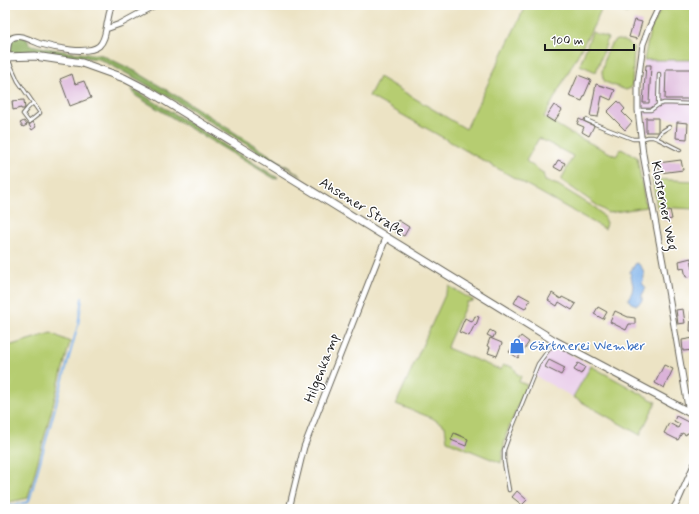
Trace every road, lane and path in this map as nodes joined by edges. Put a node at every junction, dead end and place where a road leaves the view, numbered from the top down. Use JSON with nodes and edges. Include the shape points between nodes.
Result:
{"nodes":[{"id":1,"x":111,"y":5,"type":"edge"},
{"id":2,"x":155,"y":5,"type":"edge"},
{"id":3,"x":660,"y":5,"type":"edge"},
{"id":4,"x":106,"y":29,"type":"junction"},
{"id":5,"x":6,"y":59,"type":"edge"},
{"id":6,"x":659,"y":74,"type":"dead end"},
{"id":7,"x":33,"y":103,"type":"junction"},
{"id":8,"x":694,"y":104,"type":"edge"},
{"id":9,"x":658,"y":105,"type":"junction"},
{"id":10,"x":638,"y":110,"type":"junction"},
{"id":11,"x":586,"y":120,"type":"dead end"},
{"id":12,"x":669,"y":127,"type":"dead end"},
{"id":13,"x":657,"y":138,"type":"junction"},
{"id":14,"x":641,"y":139,"type":"junction"},
{"id":15,"x":680,"y":150,"type":"dead end"},
{"id":16,"x":386,"y":238,"type":"junction"},
{"id":17,"x":555,"y":341,"type":"junction"},
{"id":18,"x":691,"y":414,"type":"edge"},
{"id":19,"x":694,"y":465,"type":"edge"},
{"id":20,"x":509,"y":490,"type":"dead end"},
{"id":21,"x":289,"y":509,"type":"edge"},
{"id":22,"x":673,"y":509,"type":"edge"}],
"edges":[{"from":1,"to":4,"type":"street"},
{"from":2,"to":4,"type":"street"},
{"from":3,"to":10,"type":"street","name":"Klosterner Weg","via":[[643,44],[638,82]]},
{"from":4,"to":5,"type":"street","via":[[100,45],[84,50],[47,46],[16,36],[8,45]]},
{"from":5,"to":7,"type":"lane"},
{"from":5,"to":16,"type":"main road","name":"Ahsener Straße","via":[[35,56],[82,63],[124,78]]},
{"from":6,"to":9,"type":"lane"},
{"from":7,"to":7,"type":"lane","via":[[40,113],[29,122],[23,114]]},
{"from":8,"to":9,"type":"lane"},
{"from":9,"to":10,"type":"lane","via":[[651,110]]},
{"from":10,"to":14,"type":"street","name":"Klosterner Weg"},
{"from":11,"to":14,"type":"lane","via":[[622,135]]},
{"from":12,"to":13,"type":"lane"},
{"from":13,"to":14,"type":"lane"},
{"from":13,"to":15,"type":"lane"},
{"from":14,"to":18,"type":"street","name":"Klosterner Weg"},
{"from":16,"to":17,"type":"main road","name":"Ahsener Straße"},
{"from":16,"to":21,"type":"street","name":"Hilgenkamp","via":[[304,447]]},
{"from":17,"to":18,"type":"main road","name":"Ahsener Straße"},
{"from":17,"to":20,"type":"lane","via":[[538,364],[504,450]]},
{"from":19,"to":22,"type":"street"}]}
